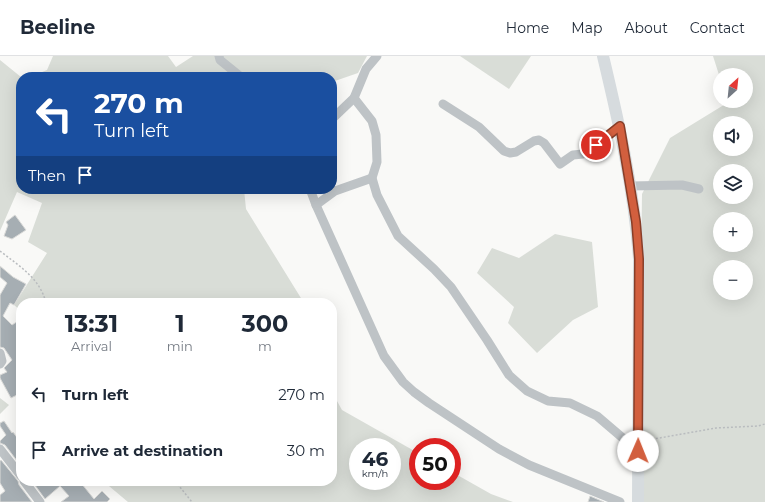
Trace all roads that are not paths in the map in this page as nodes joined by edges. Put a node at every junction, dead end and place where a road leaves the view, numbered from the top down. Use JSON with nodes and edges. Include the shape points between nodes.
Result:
{"nodes":[{"id":1,"x":219,"y":56,"type":"edge"},
{"id":2,"x":377,"y":56,"type":"edge"},
{"id":3,"x":603,"y":56,"type":"edge"},
{"id":4,"x":235,"y":72,"type":"edge"},
{"id":5,"x":354,"y":98,"type":"junction"},
{"id":6,"x":443,"y":104,"type":"dead end"},
{"id":7,"x":337,"y":114,"type":"edge"},
{"id":8,"x":620,"y":126,"type":"junction"},
{"id":9,"x":372,"y":178,"type":"junction"},
{"id":10,"x":630,"y":186,"type":"junction"},
{"id":11,"x":699,"y":189,"type":"dead end"},
{"id":12,"x":337,"y":190,"type":"edge"},
{"id":13,"x":312,"y":194,"type":"edge"},
{"id":14,"x":331,"y":194,"type":"edge"},
{"id":15,"x":316,"y":205,"type":"junction"},
{"id":16,"x":0,"y":353,"type":"edge"},
{"id":17,"x":0,"y":364,"type":"edge"},
{"id":18,"x":638,"y":446,"type":"junction"},
{"id":19,"x":0,"y":449,"type":"edge"},
{"id":20,"x":16,"y":470,"type":"edge"},
{"id":21,"x":28,"y":486,"type":"edge"},
{"id":22,"x":40,"y":502,"type":"edge"},
{"id":23,"x":620,"y":502,"type":"edge"},
{"id":24,"x":638,"y":502,"type":"edge"}],
"edges":[{"from":1,"to":4,"type":"street","via":[[220,60]]},
{"from":2,"to":5,"type":"street","via":[[366,69]]},
{"from":3,"to":8,"type":"main road"},
{"from":5,"to":7,"type":"street"},
{"from":5,"to":9,"type":"street","via":[[372,120],[376,135],[377,162]]},
{"from":6,"to":8,"type":"street","via":[[479,127],[504,151],[516,152],[539,140],[560,164],[573,154],[583,154]]},
{"from":8,"to":10,"type":"main road"},
{"from":9,"to":12,"type":"street"},
{"from":9,"to":18,"type":"street","via":[[377,195],[398,236],[451,288],[509,375],[527,391],[548,401],[570,403],[597,416]]},
{"from":10,"to":11,"type":"street","via":[[682,185]]},
{"from":10,"to":18,"type":"main road","via":[[639,259]]},
{"from":13,"to":15,"type":"street"},
{"from":14,"to":15,"type":"street"},
{"from":15,"to":23,"type":"street","via":[[384,356],[403,382],[429,403],[529,465]]},
{"from":16,"to":17,"type":"street"},
{"from":18,"to":24,"type":"main road"},
{"from":19,"to":20,"type":"street"},
{"from":21,"to":22,"type":"street"}]}
